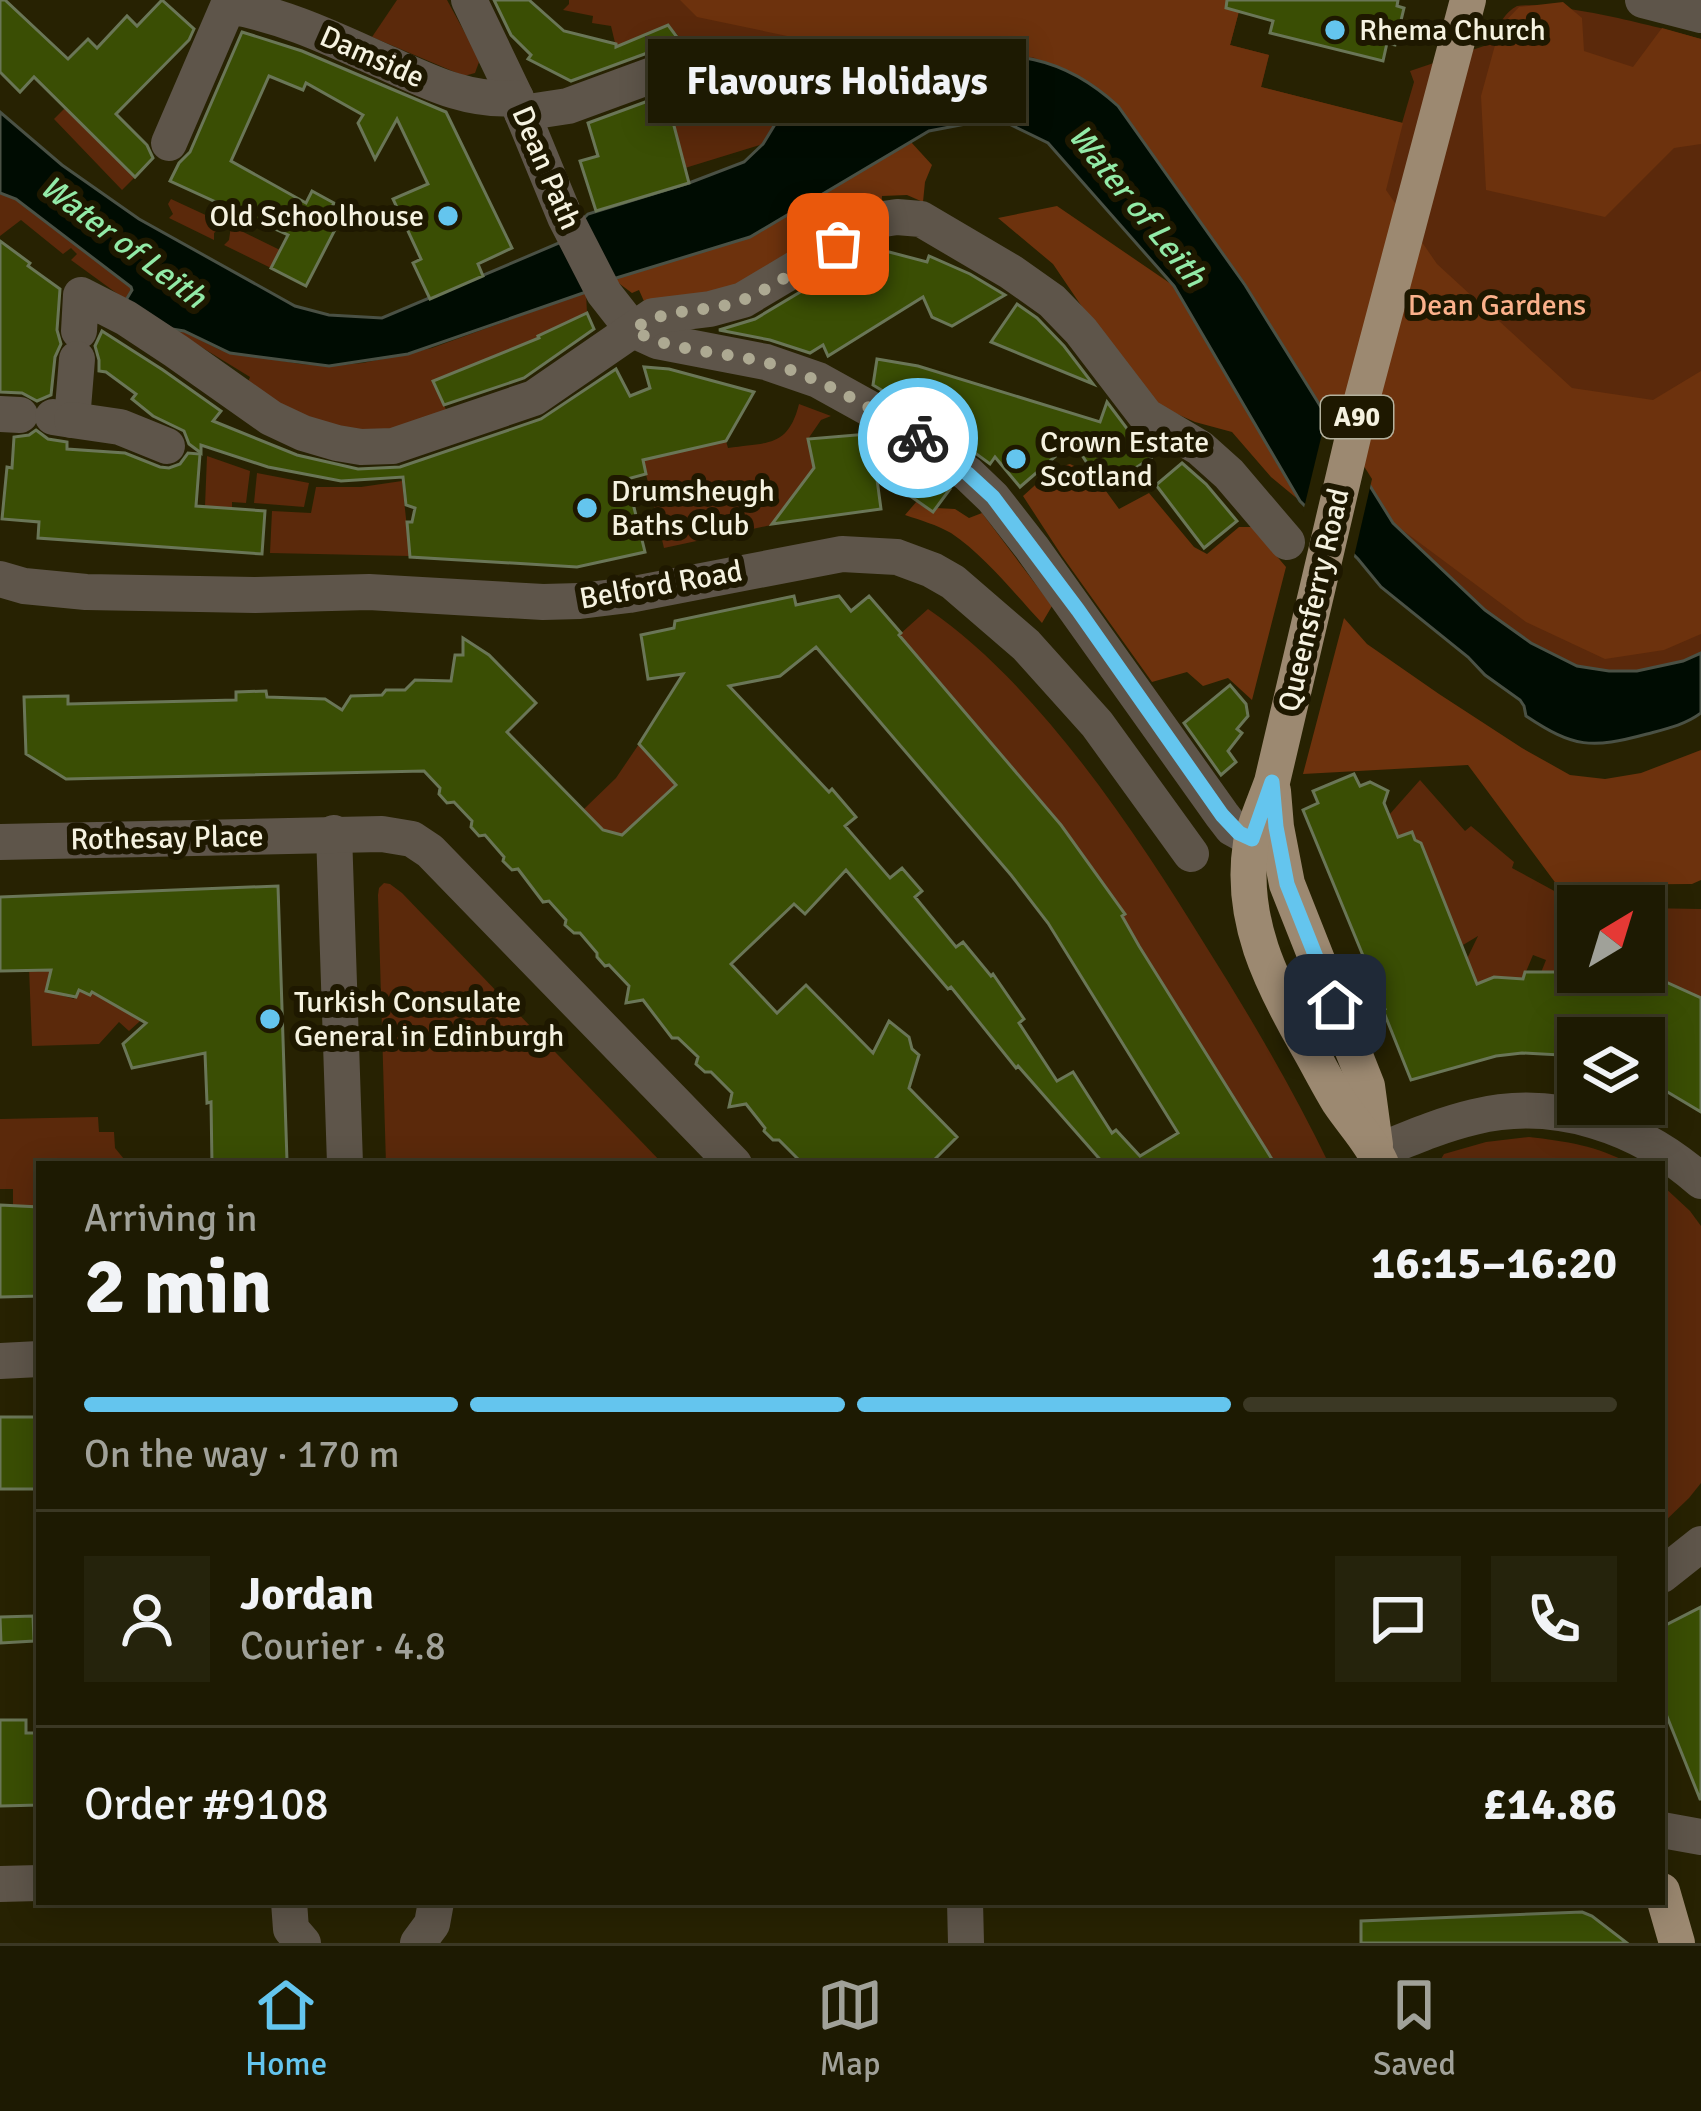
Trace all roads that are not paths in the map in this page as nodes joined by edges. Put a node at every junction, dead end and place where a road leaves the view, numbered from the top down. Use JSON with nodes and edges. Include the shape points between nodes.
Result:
{"nodes":[{"id":1,"x":470,"y":0,"type":"edge"},
{"id":2,"x":1468,"y":0,"type":"edge"},
{"id":3,"x":1643,"y":0,"type":"edge"},
{"id":4,"x":218,"y":3,"type":"edge"},
{"id":5,"x":1701,"y":15,"type":"edge"},
{"id":6,"x":688,"y":62,"type":"dead end"},
{"id":7,"x":519,"y":106,"type":"junction"},
{"id":8,"x":169,"y":143,"type":"dead end"},
{"id":9,"x":621,"y":316,"type":"junction"},
{"id":10,"x":35,"y":416,"type":"edge"},
{"id":11,"x":166,"y":446,"type":"dead end"},
{"id":12,"x":1287,"y":542,"type":"dead end"},
{"id":13,"x":0,"y":579,"type":"edge"},
{"id":14,"x":1272,"y":782,"type":"junction"},
{"id":15,"x":0,"y":816,"type":"edge"},
{"id":16,"x":334,"y":833,"type":"junction"},
{"id":17,"x":1252,"y":839,"type":"junction"},
{"id":18,"x":15,"y":842,"type":"edge"},
{"id":19,"x":1191,"y":854,"type":"dead end"},
{"id":20,"x":1378,"y":1158,"type":"edge"},
{"id":21,"x":345,"y":1161,"type":"edge"},
{"id":22,"x":731,"y":1161,"type":"edge"},
{"id":23,"x":1701,"y":1181,"type":"edge"},
{"id":24,"x":36,"y":1359,"type":"edge"},
{"id":25,"x":0,"y":1361,"type":"edge"},
{"id":26,"x":1701,"y":1544,"type":"edge"},
{"id":27,"x":1665,"y":1573,"type":"edge"},
{"id":28,"x":1665,"y":1831,"type":"edge"},
{"id":29,"x":1701,"y":1837,"type":"edge"},
{"id":30,"x":36,"y":1883,"type":"edge"},
{"id":31,"x":0,"y":1884,"type":"edge"},
{"id":32,"x":1665,"y":1901,"type":"edge"},
{"id":33,"x":289,"y":1905,"type":"edge"},
{"id":34,"x":435,"y":1905,"type":"edge"},
{"id":35,"x":965,"y":1905,"type":"edge"},
{"id":36,"x":303,"y":1943,"type":"edge"},
{"id":37,"x":418,"y":1943,"type":"edge"},
{"id":38,"x":966,"y":1943,"type":"edge"},
{"id":39,"x":1677,"y":1943,"type":"edge"}],
"edges":[{"from":1,"to":7,"type":"street","name":"Dean Path"},
{"from":2,"to":14,"type":"main road","name":"Queensferry Road","number":"A90"},
{"from":3,"to":5,"type":"street"},
{"from":4,"to":7,"type":"street","name":"Damside","via":[[268,14],[446,89]]},
{"from":4,"to":8,"type":"street","name":"Damside"},
{"from":6,"to":7,"type":"street","name":"Damside","via":[[568,106]]},
{"from":7,"to":9,"type":"street","name":"Dean Path","via":[[565,217]]},
{"from":9,"to":10,"type":"street","via":[[594,355],[525,402],[393,446],[361,447],[271,418],[81,296],[78,345]]},
{"from":9,"to":12,"type":"street","via":[[743,300],[878,220],[920,219],[1052,302],[1146,416],[1200,448]]},
{"from":9,"to":17,"type":"street","via":[[664,343],[818,380],[968,474],[1022,534],[1222,815]]},
{"from":10,"to":11,"type":"street","via":[[128,429]]},
{"from":13,"to":19,"type":"street","name":"Belford Road","via":[[86,592],[369,592],[543,602],[629,595],[842,554],[897,557],[952,582],[1026,645],[1097,724]]},
{"from":14,"to":17,"type":"main road","number":"A90"},
{"from":14,"to":20,"type":"main road","number":"A90","via":[[1287,884],[1367,1086]]},
{"from":15,"to":18,"type":"street"},
{"from":16,"to":18,"type":"street","name":"Rothesay Place"},
{"from":16,"to":21,"type":"street"},
{"from":16,"to":22,"type":"street","name":"Rothesay Place","via":[[398,835],[430,851]]},
{"from":17,"to":20,"type":"main road","number":"A90","via":[[1257,944],[1276,992]]},
{"from":20,"to":23,"type":"street","via":[[1439,1126],[1535,1111],[1616,1127]]},
{"from":24,"to":25,"type":"street"},
{"from":26,"to":27,"type":"street"},
{"from":28,"to":29,"type":"street"},
{"from":30,"to":31,"type":"street"},
{"from":32,"to":39,"type":"main road"},
{"from":33,"to":36,"type":"street","via":[[291,1929]]},
{"from":34,"to":37,"type":"street"},
{"from":35,"to":38,"type":"street"}]}
